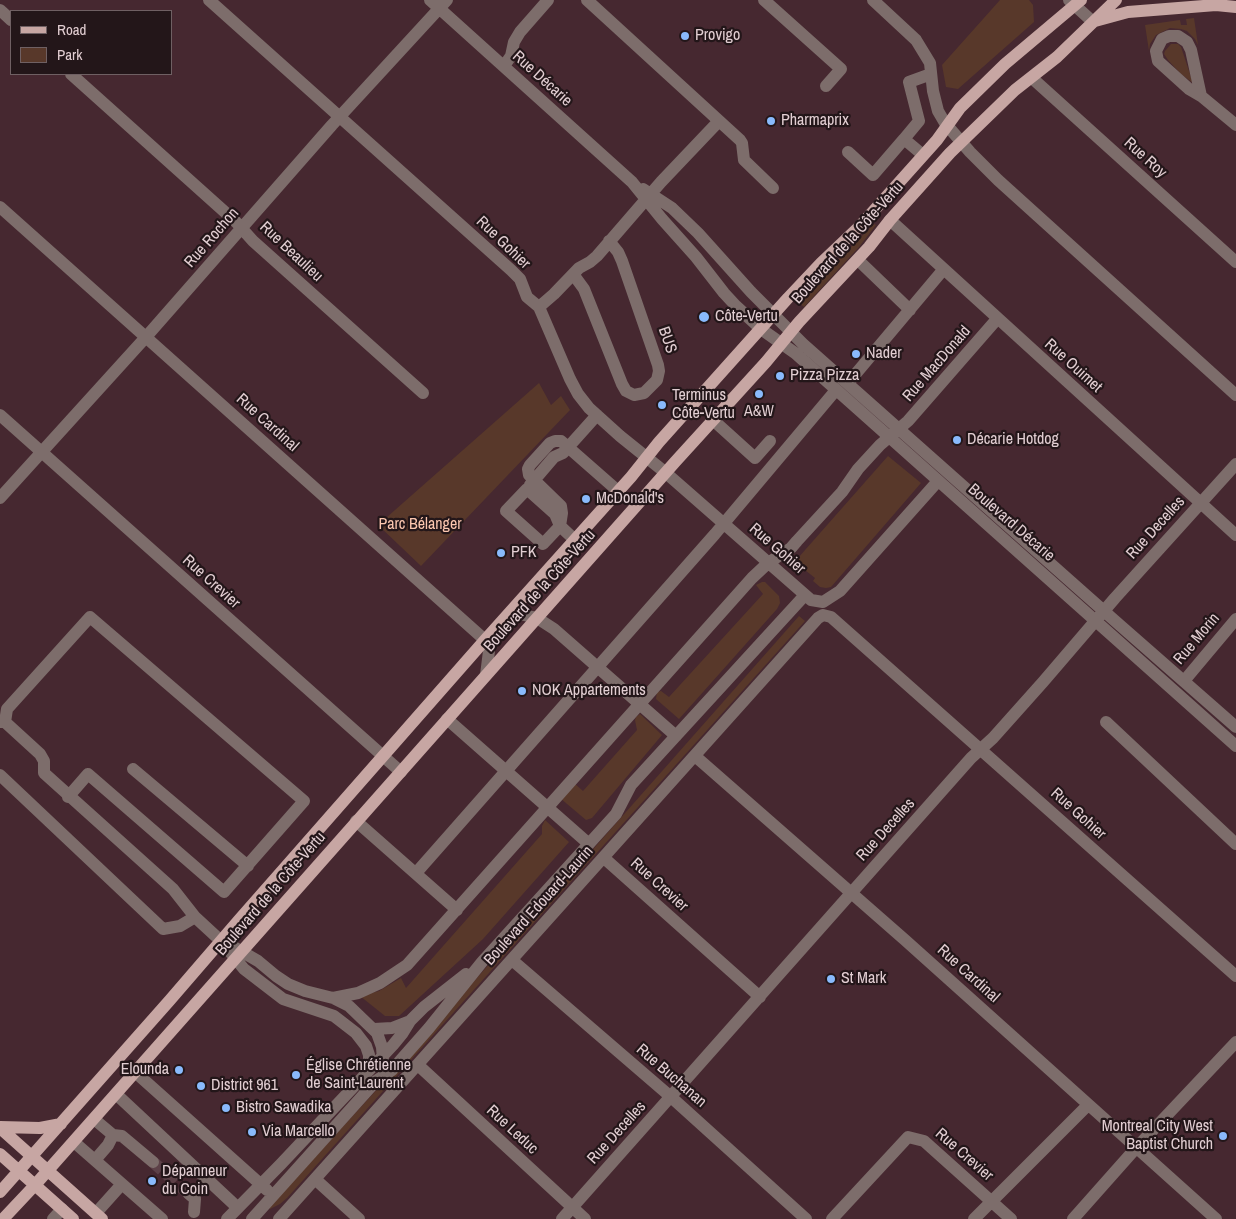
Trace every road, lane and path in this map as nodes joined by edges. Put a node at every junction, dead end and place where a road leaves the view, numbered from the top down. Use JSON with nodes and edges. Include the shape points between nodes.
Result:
{"nodes":[{"id":1,"x":209,"y":0,"type":"edge"},
{"id":2,"x":548,"y":0,"type":"edge"},
{"id":3,"x":587,"y":0,"type":"edge"},
{"id":4,"x":764,"y":0,"type":"edge"},
{"id":5,"x":873,"y":0,"type":"edge"},
{"id":6,"x":1116,"y":0,"type":"edge"},
{"id":7,"x":1075,"y":2,"type":"edge"},
{"id":8,"x":439,"y":3,"type":"edge"},
{"id":9,"x":1236,"y":7,"type":"edge"},
{"id":10,"x":0,"y":10,"type":"edge"},
{"id":11,"x":10,"y":19,"type":"edge"},
{"id":12,"x":1093,"y":22,"type":"junction"},
{"id":13,"x":504,"y":66,"type":"junction"},
{"id":14,"x":931,"y":74,"type":"junction"},
{"id":15,"x":72,"y":75,"type":"edge"},
{"id":16,"x":1032,"y":78,"type":"junction"},
{"id":17,"x":826,"y":86,"type":"dead end"},
{"id":18,"x":1201,"y":96,"type":"junction"},
{"id":19,"x":340,"y":117,"type":"junction"},
{"id":20,"x":718,"y":121,"type":"junction"},
{"id":21,"x":1236,"y":125,"type":"edge"},
{"id":22,"x":948,"y":126,"type":"junction"},
{"id":23,"x":904,"y":139,"type":"junction"},
{"id":24,"x":962,"y":144,"type":"junction"},
{"id":25,"x":848,"y":152,"type":"dead end"},
{"id":26,"x":923,"y":155,"type":"junction"},
{"id":27,"x":773,"y":188,"type":"dead end"},
{"id":28,"x":649,"y":197,"type":"junction"},
{"id":29,"x":0,"y":207,"type":"edge"},
{"id":30,"x":890,"y":220,"type":"junction"},
{"id":31,"x":242,"y":229,"type":"junction"},
{"id":32,"x":610,"y":241,"type":"junction"},
{"id":33,"x":858,"y":260,"type":"junction"},
{"id":34,"x":1236,"y":262,"type":"edge"},
{"id":35,"x":943,"y":270,"type":"junction"},
{"id":36,"x":573,"y":274,"type":"junction"},
{"id":37,"x":539,"y":307,"type":"junction"},
{"id":38,"x":910,"y":310,"type":"junction"},
{"id":39,"x":774,"y":314,"type":"junction"},
{"id":40,"x":997,"y":319,"type":"junction"},
{"id":41,"x":761,"y":329,"type":"junction"},
{"id":42,"x":791,"y":331,"type":"junction"},
{"id":43,"x":146,"y":337,"type":"junction"},
{"id":44,"x":781,"y":343,"type":"junction"},
{"id":45,"x":848,"y":384,"type":"junction"},
{"id":46,"x":836,"y":390,"type":"junction"},
{"id":47,"x":423,"y":393,"type":"dead end"},
{"id":48,"x":1236,"y":395,"type":"edge"},
{"id":49,"x":0,"y":415,"type":"edge"},
{"id":50,"x":597,"y":415,"type":"junction"},
{"id":51,"x":713,"y":420,"type":"junction"},
{"id":52,"x":899,"y":428,"type":"junction"},
{"id":53,"x":889,"y":437,"type":"junction"},
{"id":54,"x":770,"y":441,"type":"dead end"},
{"id":55,"x":566,"y":450,"type":"junction"},
{"id":56,"x":41,"y":452,"type":"junction"},
{"id":57,"x":646,"y":458,"type":"junction"},
{"id":58,"x":1236,"y":464,"type":"edge"},
{"id":59,"x":666,"y":473,"type":"junction"},
{"id":60,"x":938,"y":481,"type":"junction"},
{"id":61,"x":530,"y":484,"type":"junction"},
{"id":62,"x":616,"y":494,"type":"junction"},
{"id":63,"x":0,"y":498,"type":"edge"},
{"id":64,"x":1200,"y":504,"type":"junction"},
{"id":65,"x":724,"y":524,"type":"junction"},
{"id":66,"x":560,"y":526,"type":"junction"},
{"id":67,"x":1236,"y":535,"type":"edge"},
{"id":68,"x":575,"y":540,"type":"junction"},
{"id":69,"x":768,"y":563,"type":"junction"},
{"id":70,"x":805,"y":595,"type":"junction"},
{"id":71,"x":511,"y":612,"type":"junction"},
{"id":72,"x":827,"y":616,"type":"joint"},
{"id":73,"x":1100,"y":616,"type":"junction"},
{"id":74,"x":537,"y":618,"type":"junction"},
{"id":75,"x":1236,"y":619,"type":"edge"},
{"id":76,"x":485,"y":640,"type":"junction"},
{"id":77,"x":598,"y":667,"type":"junction"},
{"id":78,"x":486,"y":676,"type":"junction"},
{"id":79,"x":1184,"y":681,"type":"junction"},
{"id":80,"x":640,"y":704,"type":"junction"},
{"id":81,"x":447,"y":719,"type":"junction"},
{"id":82,"x":2,"y":722,"type":"edge"},
{"id":83,"x":1106,"y":722,"type":"dead end"},
{"id":84,"x":1236,"y":727,"type":"edge"},
{"id":85,"x":676,"y":736,"type":"junction"},
{"id":86,"x":1236,"y":746,"type":"edge"},
{"id":87,"x":981,"y":749,"type":"junction"},
{"id":88,"x":695,"y":756,"type":"junction"},
{"id":89,"x":383,"y":757,"type":"junction"},
{"id":90,"x":133,"y":769,"type":"dead end"},
{"id":91,"x":507,"y":770,"type":"junction"},
{"id":92,"x":400,"y":772,"type":"junction"},
{"id":93,"x":0,"y":775,"type":"edge"},
{"id":94,"x":68,"y":797,"type":"junction"},
{"id":95,"x":548,"y":806,"type":"junction"},
{"id":96,"x":356,"y":821,"type":"junction"},
{"id":97,"x":589,"y":844,"type":"junction"},
{"id":98,"x":1236,"y":844,"type":"edge"},
{"id":99,"x":604,"y":858,"type":"junction"},
{"id":100,"x":248,"y":866,"type":"junction"},
{"id":101,"x":416,"y":873,"type":"junction"},
{"id":102,"x":851,"y":894,"type":"junction"},
{"id":103,"x":458,"y":910,"type":"junction"},
{"id":104,"x":194,"y":917,"type":"junction"},
{"id":105,"x":221,"y":941,"type":"junction"},
{"id":106,"x":239,"y":955,"type":"junction"},
{"id":107,"x":512,"y":960,"type":"junction"},
{"id":108,"x":482,"y":962,"type":"junction"},
{"id":109,"x":1236,"y":976,"type":"edge"},
{"id":110,"x":760,"y":997,"type":"junction"},
{"id":111,"x":333,"y":998,"type":"junction"},
{"id":112,"x":410,"y":1021,"type":"junction"},
{"id":113,"x":374,"y":1029,"type":"junction"},
{"id":114,"x":1236,"y":1042,"type":"edge"},
{"id":115,"x":383,"y":1055,"type":"junction"},
{"id":116,"x":418,"y":1065,"type":"junction"},
{"id":117,"x":369,"y":1069,"type":"junction"},
{"id":118,"x":135,"y":1072,"type":"junction"},
{"id":119,"x":376,"y":1082,"type":"junction"},
{"id":120,"x":116,"y":1094,"type":"junction"},
{"id":121,"x":671,"y":1097,"type":"junction"},
{"id":122,"x":1088,"y":1105,"type":"junction"},
{"id":123,"x":94,"y":1118,"type":"junction"},
{"id":124,"x":61,"y":1124,"type":"junction"},
{"id":125,"x":0,"y":1128,"type":"edge"},
{"id":126,"x":113,"y":1135,"type":"junction"},
{"id":127,"x":74,"y":1142,"type":"junction"},
{"id":128,"x":1136,"y":1148,"type":"junction"},
{"id":129,"x":0,"y":1154,"type":"edge"},
{"id":130,"x":32,"y":1157,"type":"junction"},
{"id":131,"x":95,"y":1160,"type":"junction"},
{"id":132,"x":153,"y":1162,"type":"tunnel mouth"},
{"id":133,"x":48,"y":1170,"type":"junction"},
{"id":134,"x":19,"y":1172,"type":"junction"},
{"id":135,"x":315,"y":1179,"type":"junction"},
{"id":136,"x":122,"y":1184,"type":"junction"},
{"id":137,"x":261,"y":1185,"type":"junction"},
{"id":138,"x":35,"y":1186,"type":"junction"},
{"id":139,"x":0,"y":1192,"type":"edge"},
{"id":140,"x":189,"y":1194,"type":"tunnel mouth"},
{"id":141,"x":273,"y":1196,"type":"junction"},
{"id":142,"x":991,"y":1200,"type":"junction"},
{"id":143,"x":572,"y":1207,"type":"junction"},
{"id":144,"x":238,"y":1208,"type":"junction"},
{"id":145,"x":62,"y":1209,"type":"junction"},
{"id":146,"x":99,"y":1216,"type":"edge"},
{"id":147,"x":154,"y":1217,"type":"edge"},
{"id":148,"x":195,"y":1217,"type":"edge"},
{"id":149,"x":3,"y":1219,"type":"edge"},
{"id":150,"x":53,"y":1219,"type":"edge"},
{"id":151,"x":73,"y":1219,"type":"edge"},
{"id":152,"x":227,"y":1219,"type":"edge"},
{"id":153,"x":252,"y":1219,"type":"edge"},
{"id":154,"x":278,"y":1219,"type":"edge"},
{"id":155,"x":359,"y":1219,"type":"edge"},
{"id":156,"x":562,"y":1219,"type":"edge"},
{"id":157,"x":585,"y":1219,"type":"edge"},
{"id":158,"x":806,"y":1219,"type":"edge"},
{"id":159,"x":832,"y":1219,"type":"edge"},
{"id":160,"x":974,"y":1219,"type":"edge"},
{"id":161,"x":1011,"y":1219,"type":"edge"},
{"id":162,"x":1072,"y":1219,"type":"edge"},
{"id":163,"x":1216,"y":1219,"type":"edge"}],
"edges":[{"from":1,"to":19,"type":"street","name":"Rue Gohier"},
{"from":2,"to":13,"type":"street","via":[[520,32]]},
{"from":3,"to":20,"type":"street"},
{"from":4,"to":17,"type":"street","via":[[841,69]]},
{"from":5,"to":14,"type":"street","via":[[916,40],[930,63]]},
{"from":6,"to":12,"type":"main road","name":"Boulevard de la Côte-Vertu"},
{"from":7,"to":12,"type":"street"},
{"from":7,"to":22,"type":"main road","name":"Boulevard de la Côte-Vertu","via":[[960,108]]},
{"from":8,"to":13,"type":"street","name":"Rue Décarie"},
{"from":8,"to":19,"type":"street","name":"Rue Rochon"},
{"from":9,"to":12,"type":"main road","via":[[1216,5],[1128,12]]},
{"from":10,"to":11,"type":"street"},
{"from":12,"to":16,"type":"main road","name":"Boulevard de la Côte-Vertu"},
{"from":13,"to":28,"type":"street","name":"Rue Décarie"},
{"from":14,"to":22,"type":"street","via":[[936,104]]},
{"from":14,"to":23,"type":"street","via":[[909,82],[920,121]]},
{"from":15,"to":31,"type":"street","name":"Rue Beaulieu"},
{"from":16,"to":24,"type":"main road","name":"Boulevard de la Côte-Vertu","via":[[1015,90]]},
{"from":16,"to":34,"type":"street","name":"Rue Roy"},
{"from":18,"to":18,"type":"street","via":[[1188,42],[1178,36],[1162,39],[1156,51],[1158,61]]},
{"from":18,"to":21,"type":"street"},
{"from":19,"to":31,"type":"street","name":"Rue Rochon"},
{"from":19,"to":37,"type":"street","name":"Rue Gohier","via":[[512,270],[527,297]]},
{"from":20,"to":27,"type":"street","via":[[740,140],[747,164]]},
{"from":20,"to":28,"type":"street"},
{"from":22,"to":24,"type":"street"},
{"from":22,"to":26,"type":"main road","name":"Boulevard de la Côte-Vertu"},
{"from":23,"to":25,"type":"street","via":[[873,175]]},
{"from":23,"to":26,"type":"street"},
{"from":24,"to":30,"type":"main road","name":"Boulevard de la Côte-Vertu","via":[[950,153]]},
{"from":24,"to":48,"type":"street"},
{"from":26,"to":39,"type":"main road","name":"Boulevard de la Côte-Vertu","via":[[861,225]]},
{"from":28,"to":32,"type":"street"},
{"from":28,"to":39,"type":"street","name":"Rue Décarie","via":[[672,208]]},
{"from":28,"to":41,"type":"street","name":"Rue Décarie","via":[[724,293]]},
{"from":29,"to":43,"type":"street","name":"Rue Cardinal"},
{"from":30,"to":33,"type":"main road","name":"Boulevard de la Côte-Vertu"},
{"from":30,"to":35,"type":"street","name":"Rue Ouimet"},
{"from":31,"to":43,"type":"street","name":"Rue Rochon"},
{"from":31,"to":47,"type":"street","name":"Rue Beaulieu"},
{"from":32,"to":36,"type":"street"},
{"from":32,"to":36,"type":"street","name":"BUS","via":[[622,261],[658,365],[657,380],[644,393],[634,395],[622,384],[584,288]]},
{"from":33,"to":38,"type":"street"},
{"from":33,"to":42,"type":"main road","name":"Boulevard de la Côte-Vertu"},
{"from":35,"to":38,"type":"street"},
{"from":35,"to":40,"type":"street","name":"Rue Ouimet"},
{"from":36,"to":37,"type":"street"},
{"from":37,"to":50,"type":"street","name":"Rue Gohier","via":[[574,387]]},
{"from":38,"to":45,"type":"street"},
{"from":39,"to":41,"type":"main road","name":"Boulevard de la Côte-Vertu"},
{"from":39,"to":42,"type":"street","name":"Boulevard Décarie"},
{"from":40,"to":52,"type":"street","name":"Rue MacDonald"},
{"from":40,"to":64,"type":"street","name":"Rue Ouimet"},
{"from":41,"to":44,"type":"street","name":"Boulevard Décarie"},
{"from":41,"to":57,"type":"main road","name":"Boulevard de la Côte-Vertu"},
{"from":42,"to":44,"type":"main road","name":"Boulevard de la Côte-Vertu"},
{"from":42,"to":45,"type":"street","name":"Boulevard Décarie"},
{"from":43,"to":56,"type":"street","name":"Rue Rochon"},
{"from":43,"to":76,"type":"street","name":"Rue Cardinal"},
{"from":44,"to":46,"type":"street","name":"Boulevard Décarie"},
{"from":44,"to":51,"type":"main road","name":"Boulevard de la Côte-Vertu"},
{"from":45,"to":52,"type":"street","name":"Boulevard Décarie"},
{"from":46,"to":53,"type":"street","name":"Boulevard Décarie"},
{"from":46,"to":65,"type":"street"},
{"from":49,"to":56,"type":"street","name":"Rue Crevier"},
{"from":50,"to":55,"type":"street"},
{"from":50,"to":57,"type":"street","name":"Rue Gohier"},
{"from":51,"to":54,"type":"street","via":[[754,458]]},
{"from":51,"to":59,"type":"main road","name":"Boulevard de la Côte-Vertu"},
{"from":52,"to":53,"type":"street"},
{"from":52,"to":73,"type":"street","name":"Boulevard Décarie"},
{"from":53,"to":60,"type":"street","name":"Boulevard Décarie"},
{"from":53,"to":69,"type":"street","via":[[791,548]]},
{"from":55,"to":61,"type":"street","via":[[558,441],[550,443],[528,467]]},
{"from":55,"to":62,"type":"street"},
{"from":56,"to":63,"type":"street","name":"Rue Rochon"},
{"from":56,"to":89,"type":"street","name":"Rue Crevier"},
{"from":57,"to":59,"type":"street","name":"Rue Gohier"},
{"from":57,"to":62,"type":"main road","name":"Boulevard de la Côte-Vertu"},
{"from":58,"to":64,"type":"street","name":"Rue Decelles"},
{"from":59,"to":65,"type":"street","name":"Rue Gohier"},
{"from":59,"to":74,"type":"main road","name":"Boulevard de la Côte-Vertu"},
{"from":60,"to":70,"type":"street","via":[[840,591],[820,602]]},
{"from":60,"to":73,"type":"street","name":"Boulevard Décarie"},
{"from":61,"to":66,"type":"street","via":[[555,514]]},
{"from":61,"to":66,"type":"street","via":[[506,511],[543,544]]},
{"from":62,"to":68,"type":"main road","name":"Boulevard de la Côte-Vertu"},
{"from":64,"to":67,"type":"street","name":"Rue Ouimet"},
{"from":64,"to":73,"type":"street","name":"Rue Decelles"},
{"from":65,"to":69,"type":"street","name":"Rue Gohier"},
{"from":65,"to":77,"type":"street"},
{"from":66,"to":68,"type":"street"},
{"from":68,"to":71,"type":"main road","name":"Boulevard de la Côte-Vertu"},
{"from":69,"to":70,"type":"street","name":"Rue Gohier"},
{"from":69,"to":80,"type":"street"},
{"from":70,"to":85,"type":"street","name":"Boulevard Edouard-Laurin"},
{"from":71,"to":74,"type":"street"},
{"from":71,"to":76,"type":"main road","name":"Boulevard de la Côte-Vertu"},
{"from":72,"to":87,"type":"street","name":"Rue Gohier"},
{"from":72,"to":88,"type":"street","name":"Boulevard Edouard-Laurin","via":[[818,618]]},
{"from":73,"to":79,"type":"street","name":"Boulevard Décarie"},
{"from":73,"to":86,"type":"street","name":"Boulevard Décarie"},
{"from":73,"to":87,"type":"street","name":"Rue Decelles"},
{"from":74,"to":77,"type":"street"},
{"from":74,"to":78,"type":"main road","name":"Boulevard de la Côte-Vertu"},
{"from":75,"to":79,"type":"street","name":"Rue Morin"},
{"from":76,"to":78,"type":"street","via":[[489,651]]},
{"from":76,"to":89,"type":"main road","name":"Boulevard de la Côte-Vertu"},
{"from":77,"to":80,"type":"street"},
{"from":77,"to":91,"type":"street"},
{"from":78,"to":81,"type":"main road","name":"Boulevard de la Côte-Vertu"},
{"from":79,"to":84,"type":"street","name":"Boulevard Décarie"},
{"from":80,"to":85,"type":"street"},
{"from":80,"to":95,"type":"street"},
{"from":81,"to":91,"type":"street"},
{"from":81,"to":92,"type":"main road","name":"Boulevard de la Côte-Vertu"},
{"from":82,"to":94,"type":"street","via":[[40,754],[44,773]]},
{"from":82,"to":100,"type":"street","via":[[7,709],[90,617],[304,801]]},
{"from":83,"to":98,"type":"street"},
{"from":85,"to":97,"type":"street","name":"Boulevard Edouard-Laurin","via":[[631,786],[616,814]]},
{"from":87,"to":102,"type":"street","name":"Rue Decelles"},
{"from":87,"to":109,"type":"street","name":"Rue Gohier"},
{"from":88,"to":99,"type":"street","name":"Boulevard Edouard-Laurin"},
{"from":88,"to":102,"type":"street","name":"Rue Cardinal"},
{"from":89,"to":92,"type":"street","name":"Rue Crevier"},
{"from":89,"to":105,"type":"main road","name":"Boulevard de la Côte-Vertu"},
{"from":90,"to":100,"type":"street"},
{"from":91,"to":95,"type":"street"},
{"from":91,"to":101,"type":"street"},
{"from":92,"to":96,"type":"main road","name":"Boulevard de la Côte-Vertu"},
{"from":93,"to":104,"type":"street","via":[[163,929],[180,926]]},
{"from":94,"to":100,"type":"street","via":[[88,774],[224,892]]},
{"from":94,"to":104,"type":"street","via":[[173,889]]},
{"from":95,"to":97,"type":"street"},
{"from":95,"to":103,"type":"street"},
{"from":96,"to":101,"type":"street"},
{"from":96,"to":106,"type":"main road","name":"Boulevard de la Côte-Vertu"},
{"from":97,"to":108,"type":"street","name":"Boulevard Edouard-Laurin"},
{"from":99,"to":107,"type":"street","name":"Boulevard Edouard-Laurin"},
{"from":99,"to":110,"type":"street","name":"Rue Crevier"},
{"from":101,"to":103,"type":"street"},
{"from":102,"to":110,"type":"street","name":"Rue Decelles"},
{"from":102,"to":122,"type":"street","name":"Rue Cardinal"},
{"from":103,"to":111,"type":"street","via":[[399,972],[358,993]]},
{"from":104,"to":105,"type":"street"},
{"from":105,"to":106,"type":"street"},
{"from":105,"to":124,"type":"main road","name":"Boulevard de la Côte-Vertu"},
{"from":106,"to":111,"type":"street","via":[[258,961],[288,984]]},
{"from":106,"to":117,"type":"street","via":[[244,969],[283,999],[327,1013],[348,1026],[366,1046]]},
{"from":106,"to":118,"type":"main road","name":"Boulevard de la Côte-Vertu"},
{"from":107,"to":116,"type":"street","name":"Boulevard Edouard-Laurin"},
{"from":107,"to":121,"type":"street","name":"Rue Buchanan"},
{"from":108,"to":112,"type":"street","name":"Boulevard Edouard-Laurin","via":[[424,1006]]},
{"from":108,"to":119,"type":"street","name":"Boulevard Edouard-Laurin","via":[[392,1070]]},
{"from":110,"to":121,"type":"street","name":"Rue Decelles"},
{"from":111,"to":113,"type":"street","via":[[349,1006]]},
{"from":112,"to":113,"type":"street","via":[[392,1028]]},
{"from":112,"to":115,"type":"street","name":"Boulevard Edouard-Laurin"},
{"from":113,"to":115,"type":"street"},
{"from":114,"to":128,"type":"street"},
{"from":115,"to":117,"type":"street","name":"Boulevard Edouard-Laurin"},
{"from":115,"to":119,"type":"street"},
{"from":116,"to":135,"type":"street","name":"Boulevard Edouard-Laurin"},
{"from":116,"to":143,"type":"street","name":"Rue Leduc"},
{"from":117,"to":137,"type":"street","name":"Boulevard Edouard-Laurin"},
{"from":118,"to":120,"type":"main road","name":"Boulevard de la Côte-Vertu"},
{"from":118,"to":137,"type":"street"},
{"from":119,"to":141,"type":"street","name":"Boulevard Edouard-Laurin"},
{"from":120,"to":123,"type":"main road","name":"Boulevard de la Côte-Vertu"},
{"from":120,"to":144,"type":"street"},
{"from":121,"to":143,"type":"street","name":"Rue Decelles"},
{"from":121,"to":158,"type":"street","name":"Rue Buchanan"},
{"from":122,"to":128,"type":"street","name":"Rue Cardinal"},
{"from":122,"to":142,"type":"street"},
{"from":123,"to":126,"type":"street"},
{"from":123,"to":127,"type":"main road","name":"Boulevard de la Côte-Vertu"},
{"from":124,"to":125,"type":"main road","via":[[40,1128]]},
{"from":124,"to":130,"type":"main road","name":"Boulevard de la Côte-Vertu"},
{"from":125,"to":130,"type":"main road"},
{"from":126,"to":131,"type":"street"},
{"from":126,"to":132,"type":"street","via":[[122,1136]]},
{"from":127,"to":131,"type":"street"},
{"from":127,"to":133,"type":"main road","name":"Boulevard de la Côte-Vertu"},
{"from":128,"to":162,"type":"street"},
{"from":128,"to":163,"type":"street","name":"Rue Cardinal"},
{"from":129,"to":134,"type":"main road"},
{"from":130,"to":133,"type":"main road"},
{"from":130,"to":134,"type":"main road","name":"Boulevard de la Côte-Vertu"},
{"from":131,"to":136,"type":"street"},
{"from":133,"to":138,"type":"main road","name":"Boulevard de la Côte-Vertu"},
{"from":133,"to":146,"type":"main road"},
{"from":134,"to":138,"type":"main road"},
{"from":134,"to":139,"type":"main road","name":"Boulevard de la Côte-Vertu"},
{"from":135,"to":154,"type":"street","name":"Boulevard Edouard-Laurin"},
{"from":135,"to":155,"type":"street"},
{"from":136,"to":146,"type":"street"},
{"from":136,"to":147,"type":"street"},
{"from":137,"to":141,"type":"street"},
{"from":137,"to":144,"type":"street","name":"Boulevard Edouard-Laurin"},
{"from":138,"to":145,"type":"main road"},
{"from":138,"to":149,"type":"main road","name":"Boulevard de la Côte-Vertu"},
{"from":140,"to":148,"type":"street","via":[[195,1199]]},
{"from":141,"to":153,"type":"street","name":"Boulevard Edouard-Laurin"},
{"from":142,"to":159,"type":"street","name":"Rue Crevier","via":[[924,1141],[908,1137]]},
{"from":142,"to":160,"type":"street"},
{"from":142,"to":161,"type":"street","name":"Rue Crevier"},
{"from":143,"to":156,"type":"street","name":"Rue Decelles"},
{"from":143,"to":157,"type":"street","name":"Rue Leduc"},
{"from":144,"to":152,"type":"street","name":"Boulevard Edouard-Laurin"},
{"from":145,"to":150,"type":"street"},
{"from":145,"to":151,"type":"main road"}]}
